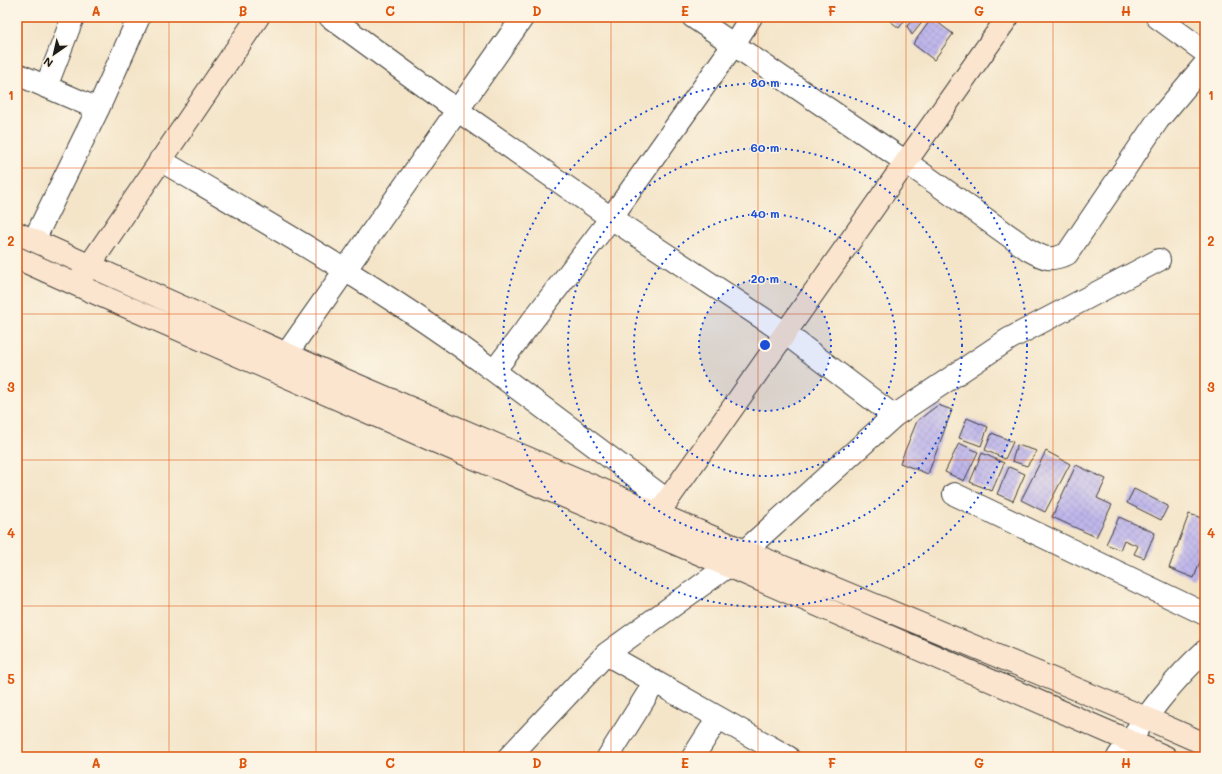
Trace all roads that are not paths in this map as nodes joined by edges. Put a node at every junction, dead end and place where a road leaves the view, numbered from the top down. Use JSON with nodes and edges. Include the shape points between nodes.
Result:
{"nodes":[{"id":1,"x":73,"y":17,"type":"edge"},
{"id":2,"x":139,"y":17,"type":"edge"},
{"id":3,"x":258,"y":17,"type":"edge"},
{"id":4,"x":330,"y":17,"type":"edge"},
{"id":5,"x":523,"y":17,"type":"edge"},
{"id":6,"x":693,"y":17,"type":"edge"},
{"id":7,"x":751,"y":17,"type":"edge"},
{"id":8,"x":1157,"y":17,"type":"edge"},
{"id":9,"x":1001,"y":19,"type":"edge"},
{"id":10,"x":734,"y":44,"type":"junction"},
{"id":11,"x":1205,"y":52,"type":"edge"},
{"id":12,"x":1205,"y":64,"type":"edge"},
{"id":13,"x":17,"y":74,"type":"edge"},
{"id":14,"x":46,"y":87,"type":"junction"},
{"id":15,"x":98,"y":109,"type":"junction"},
{"id":16,"x":457,"y":110,"type":"junction"},
{"id":17,"x":160,"y":160,"type":"junction"},
{"id":18,"x":906,"y":162,"type":"junction"},
{"id":19,"x":611,"y":218,"type":"junction"},
{"id":20,"x":25,"y":236,"type":"edge"},
{"id":21,"x":17,"y":258,"type":"edge"},
{"id":22,"x":1159,"y":260,"type":"dead end"},
{"id":23,"x":90,"y":265,"type":"junction"},
{"id":24,"x":345,"y":270,"type":"junction"},
{"id":25,"x":76,"y":285,"type":"junction"},
{"id":26,"x":785,"y":333,"type":"junction"},
{"id":27,"x":287,"y":354,"type":"junction"},
{"id":28,"x":494,"y":372,"type":"junction"},
{"id":29,"x":894,"y":416,"type":"junction"},
{"id":30,"x":954,"y":494,"type":"dead end"},
{"id":31,"x":663,"y":507,"type":"junction"},
{"id":32,"x":646,"y":531,"type":"junction"},
{"id":33,"x":745,"y":551,"type":"junction"},
{"id":34,"x":728,"y":566,"type":"junction"},
{"id":35,"x":1205,"y":614,"type":"edge"},
{"id":36,"x":1205,"y":651,"type":"edge"},
{"id":37,"x":606,"y":654,"type":"junction"},
{"id":38,"x":655,"y":682,"type":"junction"},
{"id":39,"x":718,"y":718,"type":"junction"},
{"id":40,"x":1146,"y":718,"type":"junction"},
{"id":41,"x":1205,"y":744,"type":"edge"},
{"id":42,"x":1124,"y":749,"type":"edge"},
{"id":43,"x":509,"y":757,"type":"edge"},
{"id":44,"x":608,"y":757,"type":"edge"},
{"id":45,"x":693,"y":757,"type":"edge"},
{"id":46,"x":788,"y":757,"type":"edge"},
{"id":47,"x":1166,"y":757,"type":"edge"}],
"edges":[{"from":1,"to":14,"type":"street"},
{"from":2,"to":15,"type":"street"},
{"from":3,"to":17,"type":"main road"},
{"from":4,"to":16,"type":"street"},
{"from":5,"to":16,"type":"street"},
{"from":6,"to":10,"type":"street"},
{"from":7,"to":10,"type":"street"},
{"from":8,"to":11,"type":"street"},
{"from":9,"to":18,"type":"main road"},
{"from":10,"to":18,"type":"street"},
{"from":10,"to":19,"type":"street"},
{"from":12,"to":18,"type":"street","via":[[1158,120],[1067,254],[1055,259],[1042,257],[1029,250]]},
{"from":13,"to":14,"type":"street"},
{"from":14,"to":15,"type":"street"},
{"from":15,"to":20,"type":"street"},
{"from":16,"to":19,"type":"street"},
{"from":16,"to":24,"type":"street"},
{"from":17,"to":23,"type":"main road"},
{"from":17,"to":24,"type":"street"},
{"from":18,"to":26,"type":"main road"},
{"from":19,"to":26,"type":"street"},
{"from":19,"to":28,"type":"street"},
{"from":20,"to":23,"type":"main road"},
{"from":21,"to":25,"type":"main road"},
{"from":22,"to":29,"type":"street","via":[[1009,339]]},
{"from":23,"to":25,"type":"main road"},
{"from":23,"to":27,"type":"main road"},
{"from":24,"to":27,"type":"street"},
{"from":24,"to":28,"type":"street","via":[[466,350]]},
{"from":25,"to":32,"type":"main road"},
{"from":26,"to":29,"type":"street"},
{"from":26,"to":31,"type":"main road"},
{"from":27,"to":31,"type":"main road"},
{"from":28,"to":31,"type":"street"},
{"from":29,"to":33,"type":"street"},
{"from":30,"to":35,"type":"street"},
{"from":31,"to":32,"type":"main road"},
{"from":31,"to":33,"type":"main road"},
{"from":32,"to":34,"type":"main road"},
{"from":33,"to":34,"type":"street"},
{"from":33,"to":40,"type":"main road"},
{"from":34,"to":37,"type":"street"},
{"from":34,"to":42,"type":"main road"},
{"from":36,"to":40,"type":"street","via":[[1181,674]]},
{"from":37,"to":38,"type":"street"},
{"from":37,"to":43,"type":"street"},
{"from":38,"to":39,"type":"street"},
{"from":38,"to":44,"type":"street"},
{"from":39,"to":45,"type":"street"},
{"from":39,"to":46,"type":"street"},
{"from":40,"to":41,"type":"main road"},
{"from":40,"to":42,"type":"street"},
{"from":42,"to":47,"type":"main road"}]}
